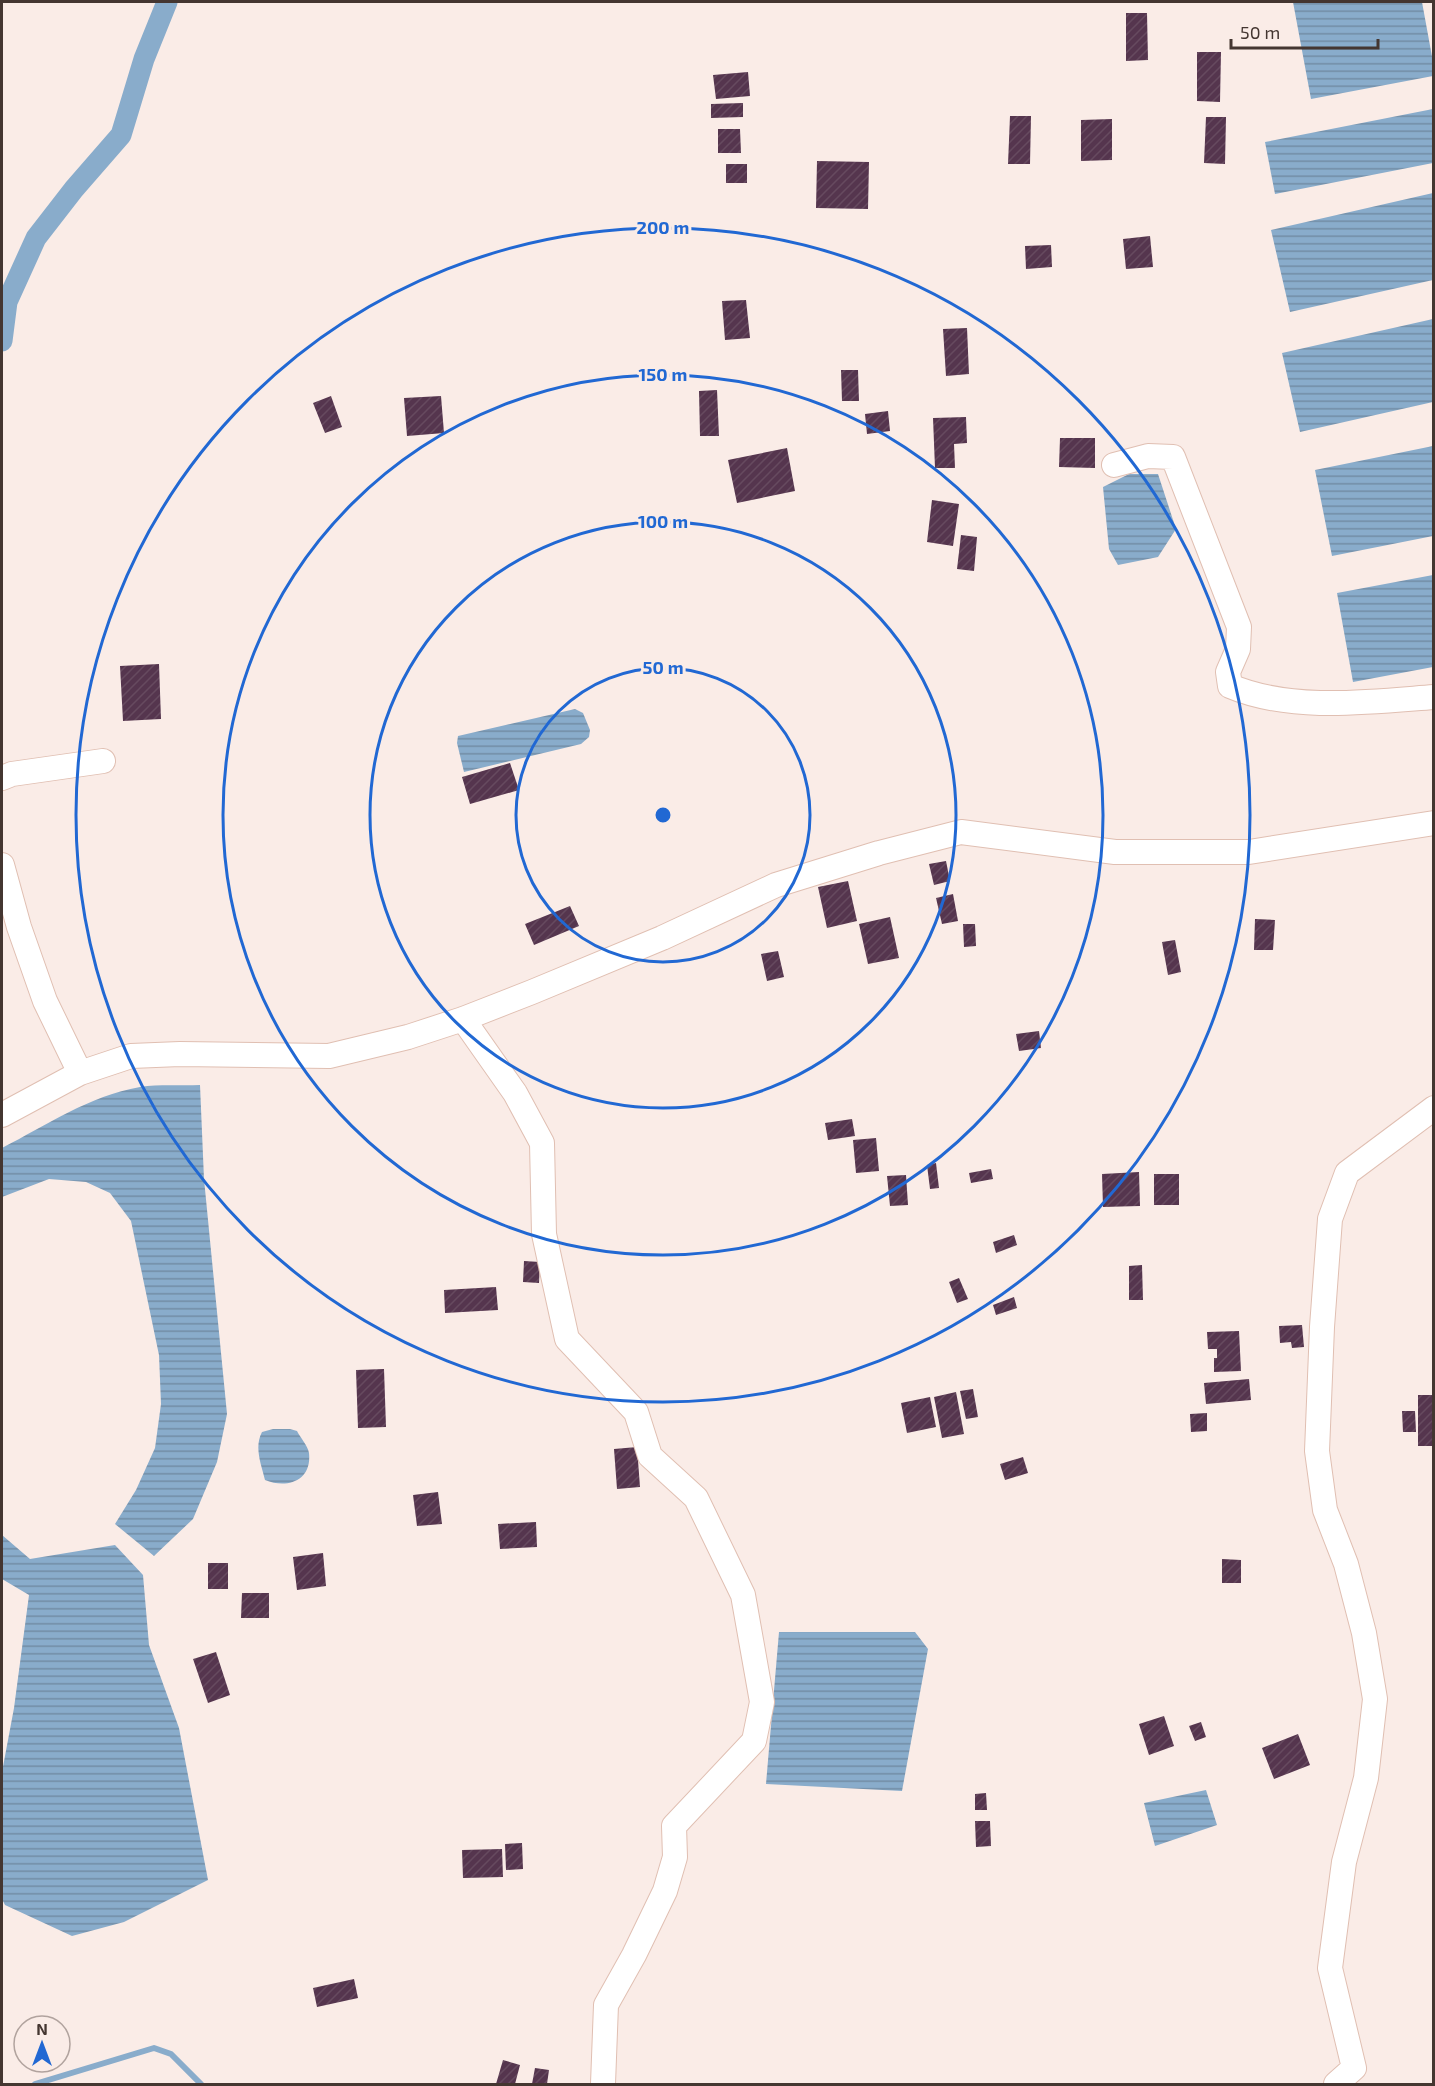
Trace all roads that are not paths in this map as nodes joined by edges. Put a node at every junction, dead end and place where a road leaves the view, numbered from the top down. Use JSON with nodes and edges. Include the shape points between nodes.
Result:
{"nodes":[{"id":1,"x":1114,"y":465,"type":"dead end"},
{"id":2,"x":1434,"y":697,"type":"edge"},
{"id":3,"x":103,"y":761,"type":"dead end"},
{"id":4,"x":2,"y":778,"type":"edge"},
{"id":5,"x":1434,"y":823,"type":"edge"},
{"id":6,"x":2,"y":865,"type":"edge"},
{"id":7,"x":463,"y":1019,"type":"junction"},
{"id":8,"x":80,"y":1073,"type":"junction"},
{"id":9,"x":1434,"y":1108,"type":"edge"},
{"id":10,"x":2,"y":1115,"type":"edge"},
{"id":11,"x":1356,"y":2076,"type":"edge"},
{"id":12,"x":603,"y":2085,"type":"edge"},
{"id":13,"x":1336,"y":2085,"type":"edge"}],
"edges":[{"from":1,"to":2,"type":"street","via":[[1148,456],[1173,457],[1239,627],[1238,649],[1228,672],[1230,686],[1275,699],[1315,702]]},
{"from":3,"to":4,"type":"street"},
{"from":5,"to":7,"type":"street","via":[[1249,852],[1115,852],[962,832],[879,852],[776,885],[662,938]]},
{"from":6,"to":8,"type":"street","via":[[45,1001]]},
{"from":7,"to":8,"type":"street","via":[[408,1038],[329,1056],[131,1056]]},
{"from":7,"to":12,"type":"street","via":[[515,1093],[542,1143],[544,1234],[567,1338],[636,1412],[650,1456],[696,1498],[743,1595],[762,1702],[754,1741],[674,1826],[675,1857],[665,1891],[606,2005]]},
{"from":8,"to":10,"type":"street"},
{"from":9,"to":11,"type":"street","via":[[1347,1173],[1330,1219],[1317,1451],[1325,1510],[1346,1564],[1376,1699],[1366,1778],[1344,1862],[1330,1968]]},
{"from":11,"to":13,"type":"street"}]}
